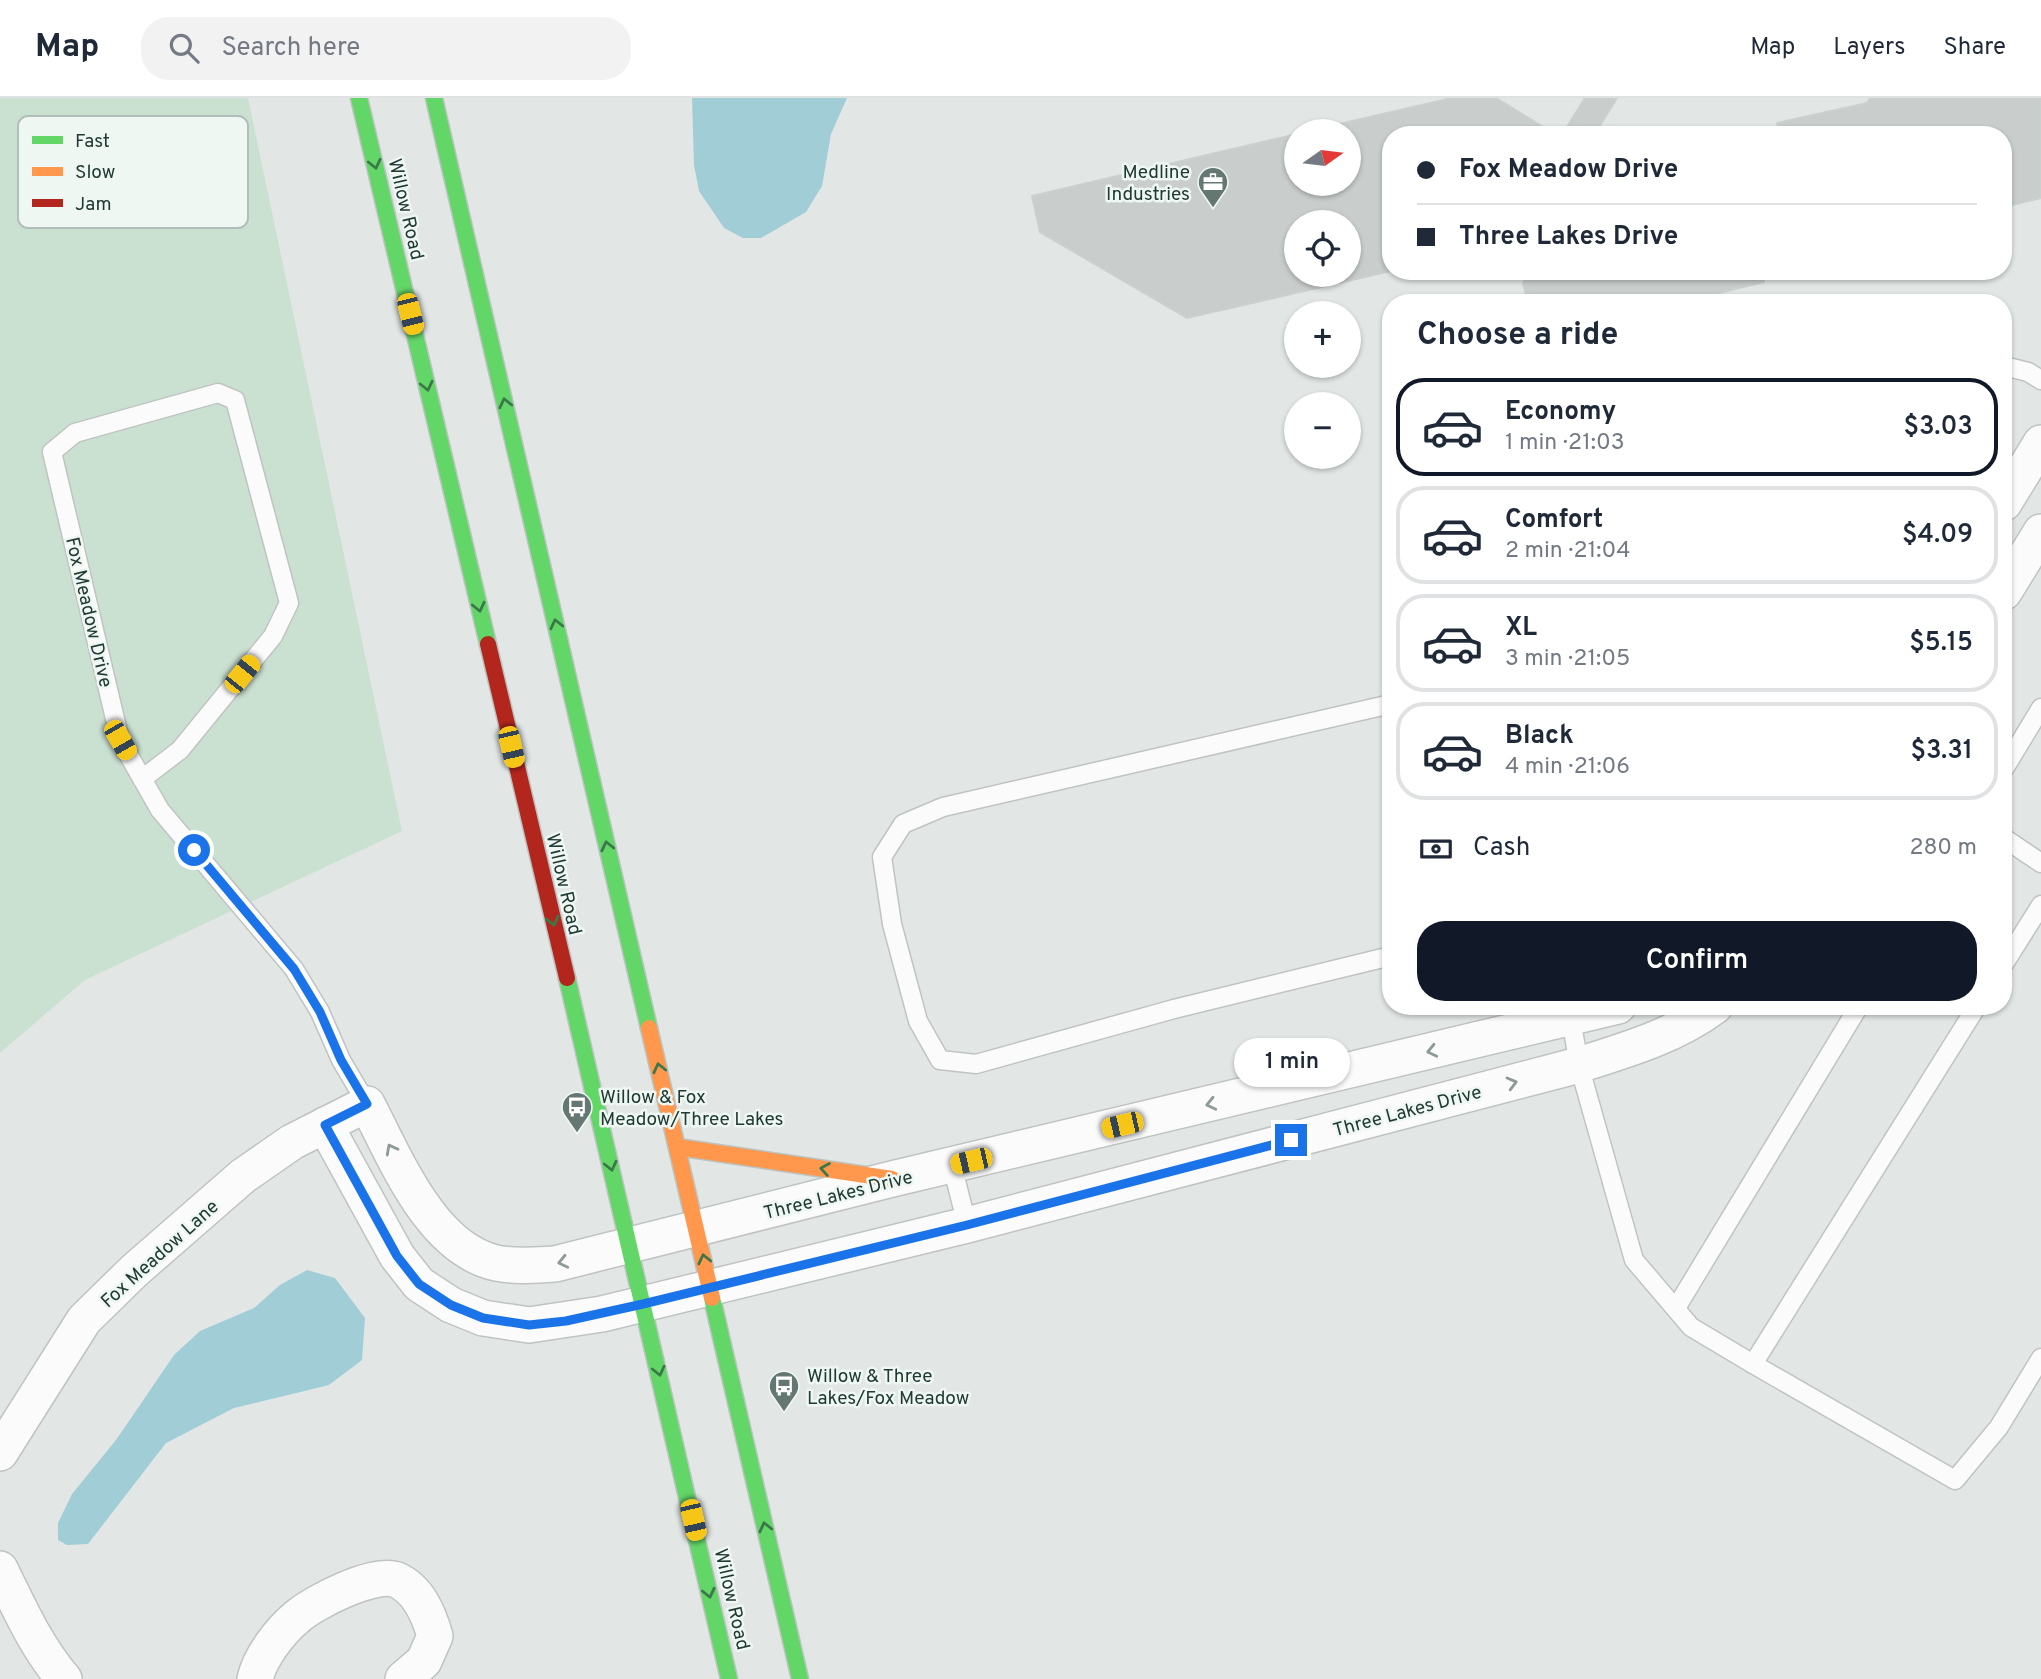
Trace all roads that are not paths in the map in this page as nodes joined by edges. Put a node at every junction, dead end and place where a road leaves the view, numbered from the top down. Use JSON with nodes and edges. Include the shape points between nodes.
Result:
{"nodes":[{"id":1,"x":359,"y":98,"type":"edge"},
{"id":2,"x":434,"y":98,"type":"edge"},
{"id":3,"x":2012,"y":368,"type":"edge"},
{"id":4,"x":2041,"y":380,"type":"edge"},
{"id":5,"x":2041,"y":443,"type":"edge"},
{"id":6,"x":2012,"y":490,"type":"edge"},
{"id":7,"x":2041,"y":532,"type":"edge"},
{"id":8,"x":2012,"y":579,"type":"edge"},
{"id":9,"x":1382,"y":706,"type":"edge"},
{"id":10,"x":2041,"y":708,"type":"edge"},
{"id":11,"x":2012,"y":756,"type":"edge"},
{"id":12,"x":142,"y":779,"type":"junction"},
{"id":13,"x":2012,"y":843,"type":"edge"},
{"id":14,"x":2041,"y":863,"type":"edge"},
{"id":15,"x":2041,"y":905,"type":"edge"},
{"id":16,"x":2012,"y":951,"type":"edge"},
{"id":17,"x":1382,"y":958,"type":"edge"},
{"id":18,"x":1558,"y":1015,"type":"edge"},
{"id":19,"x":1571,"y":1015,"type":"edge"},
{"id":20,"x":1700,"y":1015,"type":"edge"},
{"id":21,"x":1854,"y":1015,"type":"edge"},
{"id":22,"x":1972,"y":1015,"type":"edge"},
{"id":23,"x":1579,"y":1065,"type":"junction"},
{"id":24,"x":367,"y":1104,"type":"junction"},
{"id":25,"x":325,"y":1125,"type":"junction"},
{"id":26,"x":677,"y":1147,"type":"junction"},
{"id":27,"x":952,"y":1165,"type":"junction"},
{"id":28,"x":892,"y":1179,"type":"junction"},
{"id":29,"x":967,"y":1225,"type":"junction"},
{"id":30,"x":697,"y":1230,"type":"junction"},
{"id":31,"x":630,"y":1246,"type":"junction"},
{"id":32,"x":710,"y":1288,"type":"junction"},
{"id":33,"x":643,"y":1304,"type":"junction"},
{"id":34,"x":1675,"y":1308,"type":"junction"},
{"id":35,"x":2041,"y":1358,"type":"edge"},
{"id":36,"x":1754,"y":1364,"type":"junction"},
{"id":37,"x":0,"y":1453,"type":"edge"},
{"id":38,"x":0,"y":1569,"type":"edge"},
{"id":39,"x":64,"y":1679,"type":"edge"},
{"id":40,"x":255,"y":1679,"type":"edge"},
{"id":41,"x":403,"y":1679,"type":"edge"},
{"id":42,"x":729,"y":1679,"type":"edge"},
{"id":43,"x":800,"y":1679,"type":"edge"}],
"edges":[{"from":1,"to":31,"type":"main road","name":"Willow Road","one_way":true},
{"from":26,"to":2,"type":"main road","one_way":true},
{"from":3,"to":4,"type":"lane"},
{"from":5,"to":6,"type":"street"},
{"from":7,"to":8,"type":"street"},
{"from":9,"to":17,"type":"lane","via":[[943,807],[903,824],[882,857],[892,924],[918,1021],[940,1060],[976,1064]]},
{"from":10,"to":11,"type":"lane"},
{"from":12,"to":12,"type":"lane","name":"Fox Meadow Drive","via":[[120,740],[52,452],[75,433],[218,393],[235,400],[289,603],[273,636],[180,750]]},
{"from":12,"to":24,"type":"lane","name":"Fox Meadow Drive","via":[[160,810],[294,969]]},
{"from":13,"to":14,"type":"lane"},
{"from":15,"to":16,"type":"lane"},
{"from":18,"to":27,"type":"street","name":"Three Lakes Drive","one_way":true},
{"from":19,"to":23,"type":"lane"},
{"from":20,"to":23,"type":"street","name":"Three Lakes Drive","via":[[1639,1046]]},
{"from":21,"to":34,"type":"lane"},
{"from":22,"to":36,"type":"lane"},
{"from":29,"to":23,"type":"street","name":"Three Lakes Drive","one_way":true},
{"from":23,"to":34,"type":"lane","via":[[1634,1260]]},
{"from":24,"to":25,"type":"street","name":"Fox Meadow Lane"},
{"from":31,"to":24,"type":"street","name":"Fox Meadow Drive","one_way":true,"via":[[555,1264],[522,1266],[493,1262],[464,1248],[418,1200]]},
{"from":25,"to":33,"type":"street","via":[[397,1256],[419,1284],[451,1305],[483,1318],[529,1325]]},
{"from":25,"to":37,"type":"street","name":"Fox Meadow Lane","via":[[243,1176],[84,1320]]},
{"from":28,"to":26,"type":"main road","one_way":true},
{"from":26,"to":30,"type":"main road"},
{"from":27,"to":28,"type":"street","name":"Three Lakes Drive"},
{"from":27,"to":29,"type":"lane"},
{"from":28,"to":30,"type":"street","name":"Three Lakes Drive"},
{"from":29,"to":32,"type":"street","name":"Three Lakes Drive"},
{"from":30,"to":31,"type":"street","name":"Three Lakes Drive"},
{"from":32,"to":30,"type":"main road","one_way":true},
{"from":31,"to":33,"type":"main road","name":"Willow Road"},
{"from":32,"to":33,"type":"street","name":"Three Lakes Drive"},
{"from":43,"to":32,"type":"main road","one_way":true},
{"from":33,"to":42,"type":"main road","name":"Willow Road","one_way":true},
{"from":34,"to":36,"type":"lane","via":[[1691,1326]]},
{"from":35,"to":36,"type":"lane","via":[[1999,1427],[1955,1480]]},
{"from":38,"to":39,"type":"street","via":[[27,1624]]},
{"from":40,"to":41,"type":"street","via":[[258,1665],[298,1616],[372,1579],[395,1579],[412,1590],[428,1612],[435,1636],[424,1661]]}]}
